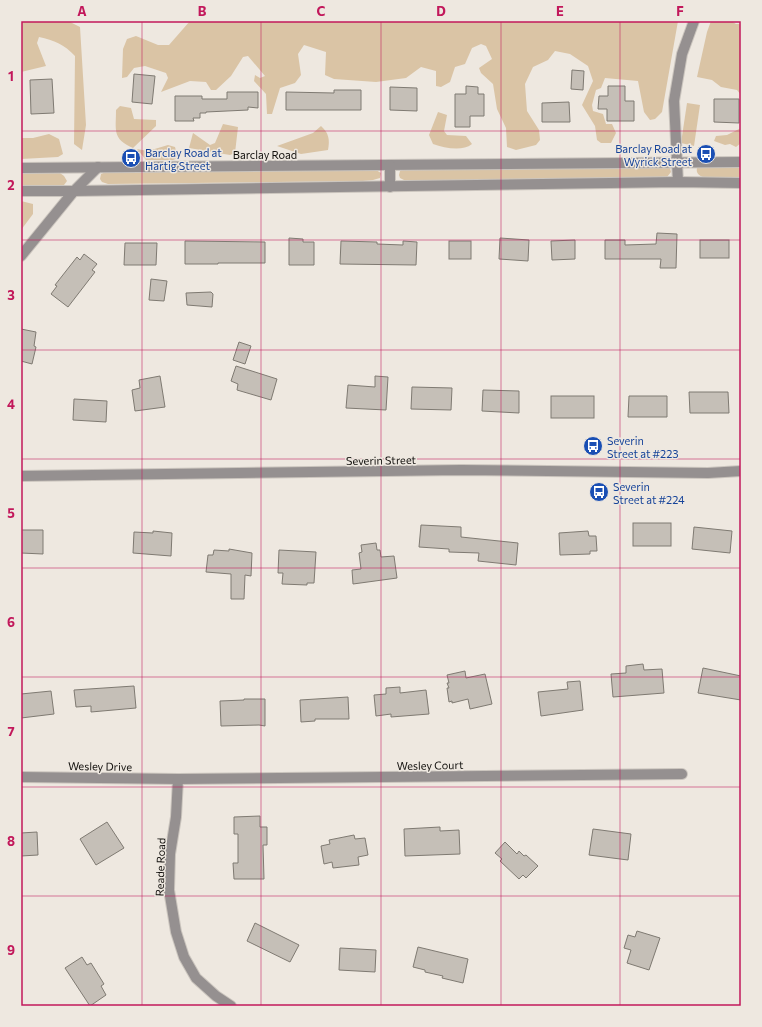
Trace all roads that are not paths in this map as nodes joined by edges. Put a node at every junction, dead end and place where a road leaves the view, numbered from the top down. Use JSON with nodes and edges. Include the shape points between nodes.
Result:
{"nodes":[{"id":1,"x":694,"y":21,"type":"edge"},
{"id":2,"x":678,"y":162,"type":"junction"},
{"id":3,"x":741,"y":162,"type":"edge"},
{"id":4,"x":390,"y":165,"type":"junction"},
{"id":5,"x":98,"y":167,"type":"junction"},
{"id":6,"x":21,"y":168,"type":"edge"},
{"id":7,"x":678,"y":182,"type":"junction"},
{"id":8,"x":741,"y":183,"type":"edge"},
{"id":9,"x":390,"y":187,"type":"junction"},
{"id":10,"x":21,"y":191,"type":"edge"},
{"id":11,"x":74,"y":191,"type":"junction"},
{"id":12,"x":21,"y":256,"type":"edge"},
{"id":13,"x":741,"y":471,"type":"edge"},
{"id":14,"x":21,"y":476,"type":"edge"},
{"id":15,"x":682,"y":774,"type":"dead end"},
{"id":16,"x":21,"y":777,"type":"edge"},
{"id":17,"x":178,"y":779,"type":"junction"},
{"id":18,"x":232,"y":1006,"type":"edge"}],
"edges":[{"from":1,"to":2,"type":"street","via":[[682,54],[674,101]]},
{"from":2,"to":3,"type":"street","name":"Barclay Road"},
{"from":2,"to":4,"type":"street","name":"Barclay Road"},
{"from":2,"to":7,"type":"street"},
{"from":4,"to":5,"type":"street","name":"Barclay Road"},
{"from":4,"to":9,"type":"street"},
{"from":5,"to":6,"type":"street","name":"Barclay Road"},
{"from":5,"to":11,"type":"street"},
{"from":7,"to":8,"type":"street"},
{"from":7,"to":9,"type":"street"},
{"from":9,"to":11,"type":"street"},
{"from":10,"to":11,"type":"street"},
{"from":11,"to":12,"type":"street"},
{"from":13,"to":14,"type":"street","name":"Severin Street","via":[[708,473],[461,470]]},
{"from":15,"to":17,"type":"street","name":"Wesley Court"},
{"from":16,"to":17,"type":"street","name":"Wesley Drive"},
{"from":17,"to":18,"type":"street","name":"Reade Road","via":[[169,890],[176,932],[184,956],[196,978]]}]}
